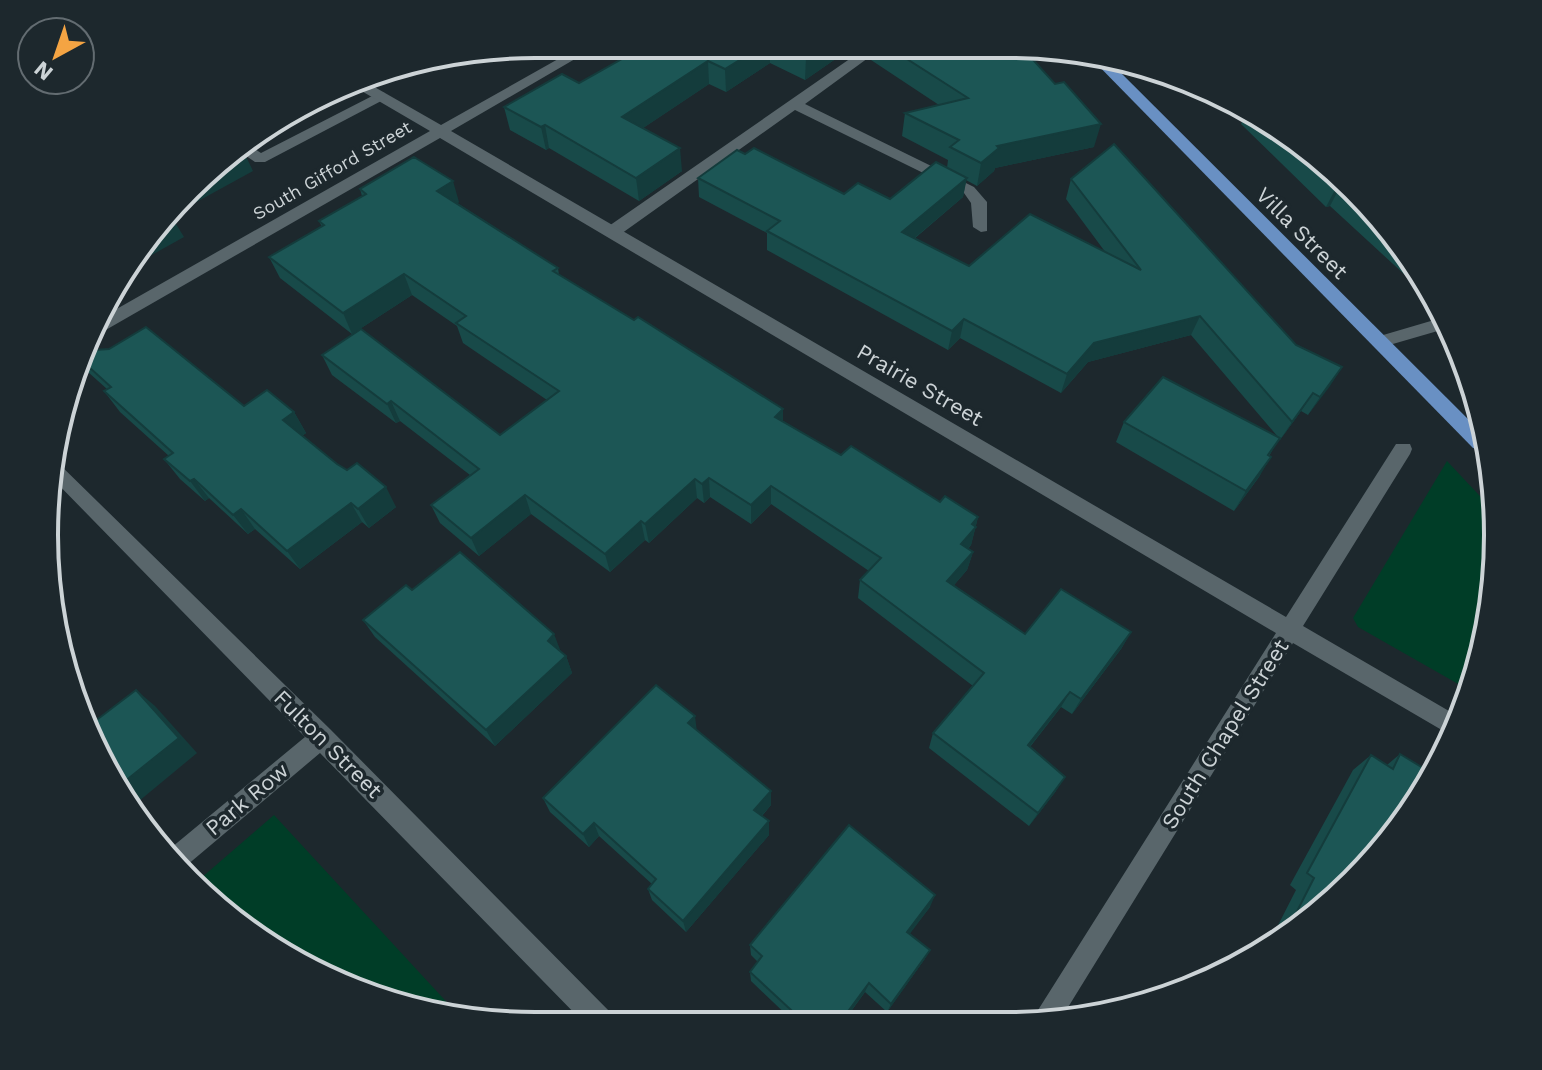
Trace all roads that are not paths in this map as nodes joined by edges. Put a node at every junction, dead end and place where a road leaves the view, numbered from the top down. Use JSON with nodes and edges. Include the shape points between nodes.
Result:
{"nodes":[{"id":1,"x":569,"y":58,"type":"edge"},
{"id":2,"x":860,"y":58,"type":"edge"},
{"id":3,"x":1109,"y":69,"type":"edge"},
{"id":4,"x":367,"y":88,"type":"edge"},
{"id":5,"x":380,"y":96,"type":"junction"},
{"id":6,"x":794,"y":104,"type":"junction"},
{"id":7,"x":439,"y":131,"type":"junction"},
{"id":8,"x":251,"y":153,"type":"edge"},
{"id":9,"x":981,"y":227,"type":"dead end"},
{"id":10,"x":612,"y":232,"type":"junction"},
{"id":11,"x":109,"y":321,"type":"edge"},
{"id":12,"x":1436,"y":326,"type":"edge"},
{"id":13,"x":1379,"y":342,"type":"junction"},
{"id":14,"x":1474,"y":437,"type":"edge"},
{"id":15,"x":1403,"y":449,"type":"dead end"},
{"id":16,"x":62,"y":476,"type":"edge"},
{"id":17,"x":1290,"y":631,"type":"junction"},
{"id":18,"x":1446,"y":722,"type":"edge"},
{"id":19,"x":322,"y":737,"type":"junction"},
{"id":20,"x":181,"y":855,"type":"edge"},
{"id":21,"x":1051,"y":1010,"type":"edge"},
{"id":22,"x":592,"y":1012,"type":"edge"}],
"edges":[{"from":1,"to":7,"type":"street","name":"South Gifford Street"},
{"from":2,"to":6,"type":"street"},
{"from":3,"to":13,"type":"main road","name":"Villa Street"},
{"from":4,"to":5,"type":"street","name":"Prairie Street"},
{"from":5,"to":7,"type":"street","name":"Prairie Street"},
{"from":5,"to":8,"type":"street","via":[[260,159]]},
{"from":6,"to":9,"type":"street","via":[[969,190],[979,202]]},
{"from":6,"to":10,"type":"street"},
{"from":7,"to":10,"type":"street","name":"Prairie Street"},
{"from":7,"to":11,"type":"street","name":"South Gifford Street"},
{"from":10,"to":17,"type":"street","name":"Prairie Street"},
{"from":12,"to":13,"type":"street"},
{"from":13,"to":14,"type":"main road","name":"Villa Street"},
{"from":15,"to":17,"type":"street","name":"South Chapel Street"},
{"from":16,"to":19,"type":"street","name":"Fulton Street"},
{"from":17,"to":18,"type":"street","name":"Prairie Street"},
{"from":17,"to":21,"type":"street","name":"South Chapel Street"},
{"from":19,"to":20,"type":"street","name":"Park Row"},
{"from":19,"to":22,"type":"street","name":"Fulton Street"}]}
